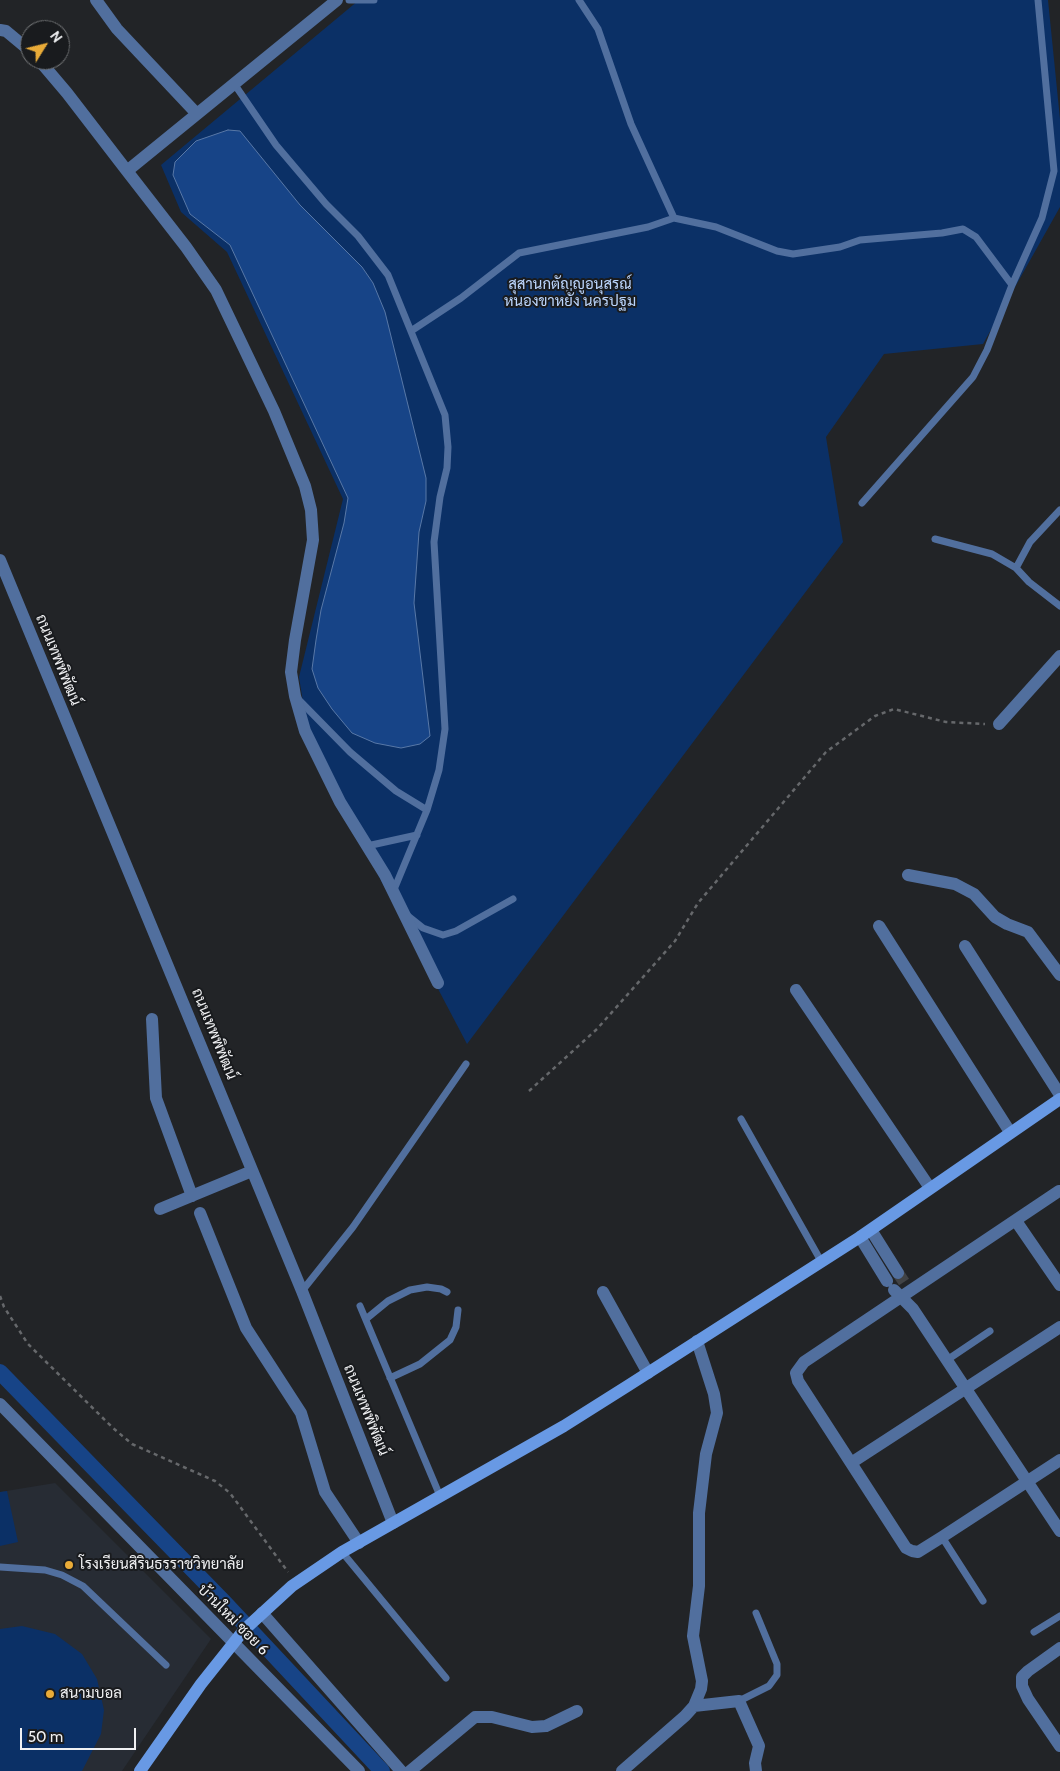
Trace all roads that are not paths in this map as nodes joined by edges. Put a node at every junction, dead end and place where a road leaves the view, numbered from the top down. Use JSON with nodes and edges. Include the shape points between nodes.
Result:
{"nodes":[{"id":1,"x":96,"y":0,"type":"edge"},
{"id":2,"x":338,"y":0,"type":"edge"},
{"id":3,"x":349,"y":0,"type":"edge"},
{"id":4,"x":374,"y":0,"type":"edge"},
{"id":5,"x":580,"y":0,"type":"edge"},
{"id":6,"x":1038,"y":0,"type":"edge"},
{"id":7,"x":0,"y":30,"type":"edge"},
{"id":8,"x":20,"y":43,"type":"edge"},
{"id":9,"x":47,"y":70,"type":"edge"},
{"id":10,"x":235,"y":85,"type":"junction"},
{"id":11,"x":197,"y":114,"type":"junction"},
{"id":12,"x":127,"y":171,"type":"junction"},
{"id":13,"x":674,"y":218,"type":"junction"},
{"id":14,"x":1012,"y":286,"type":"junction"},
{"id":15,"x":411,"y":331,"type":"junction"},
{"id":16,"x":862,"y":503,"type":"dead end"},
{"id":17,"x":1060,"y":510,"type":"edge"},
{"id":18,"x":935,"y":539,"type":"dead end"},
{"id":19,"x":0,"y":560,"type":"edge"},
{"id":20,"x":1016,"y":568,"type":"junction"},
{"id":21,"x":1060,"y":606,"type":"edge"},
{"id":22,"x":1060,"y":656,"type":"edge"},
{"id":23,"x":295,"y":696,"type":"junction"},
{"id":24,"x":999,"y":724,"type":"road end"},
{"id":25,"x":427,"y":810,"type":"junction"},
{"id":26,"x":417,"y":834,"type":"junction"},
{"id":27,"x":367,"y":846,"type":"junction"},
{"id":28,"x":908,"y":875,"type":"dead end"},
{"id":29,"x":393,"y":892,"type":"junction"},
{"id":30,"x":513,"y":899,"type":"dead end"},
{"id":31,"x":400,"y":909,"type":"junction"},
{"id":32,"x":879,"y":926,"type":"dead end"},
{"id":33,"x":965,"y":946,"type":"dead end"},
{"id":34,"x":1060,"y":975,"type":"edge"},
{"id":35,"x":438,"y":983,"type":"dead end"},
{"id":36,"x":796,"y":990,"type":"dead end"},
{"id":37,"x":152,"y":1019,"type":"dead end"},
{"id":38,"x":466,"y":1064,"type":"dead end"},
{"id":39,"x":1060,"y":1095,"type":"edge"},
{"id":40,"x":1060,"y":1099,"type":"edge"},
{"id":41,"x":741,"y":1119,"type":"dead end"},
{"id":42,"x":1010,"y":1132,"type":"junction"},
{"id":43,"x":252,"y":1171,"type":"junction"},
{"id":44,"x":930,"y":1188,"type":"junction"},
{"id":45,"x":1059,"y":1191,"type":"edge"},
{"id":46,"x":192,"y":1196,"type":"junction"},
{"id":47,"x":160,"y":1209,"type":"dead end"},
{"id":48,"x":200,"y":1213,"type":"dead end"},
{"id":49,"x":1016,"y":1221,"type":"junction"},
{"id":50,"x":872,"y":1230,"type":"junction"},
{"id":51,"x":860,"y":1237,"type":"junction"},
{"id":52,"x":822,"y":1261,"type":"junction"},
{"id":53,"x":1060,"y":1285,"type":"edge"},
{"id":54,"x":899,"y":1286,"type":"junction"},
{"id":55,"x":302,"y":1291,"type":"junction"},
{"id":56,"x":447,"y":1292,"type":"dead end"},
{"id":57,"x":602,"y":1292,"type":"dead end"},
{"id":58,"x":360,"y":1306,"type":"dead end"},
{"id":59,"x":458,"y":1310,"type":"dead end"},
{"id":60,"x":366,"y":1319,"type":"junction"},
{"id":61,"x":1060,"y":1327,"type":"edge"},
{"id":62,"x":990,"y":1331,"type":"dead end"},
{"id":63,"x":697,"y":1341,"type":"junction"},
{"id":64,"x":947,"y":1360,"type":"junction"},
{"id":65,"x":648,"y":1373,"type":"junction"},
{"id":66,"x":390,"y":1378,"type":"junction"},
{"id":67,"x":966,"y":1389,"type":"junction"},
{"id":68,"x":0,"y":1404,"type":"edge"},
{"id":69,"x":1060,"y":1460,"type":"edge"},
{"id":70,"x":851,"y":1463,"type":"junction"},
{"id":71,"x":1026,"y":1481,"type":"junction"},
{"id":72,"x":440,"y":1496,"type":"junction"},
{"id":73,"x":394,"y":1523,"type":"junction"},
{"id":74,"x":1060,"y":1531,"type":"edge"},
{"id":75,"x":942,"y":1537,"type":"junction"},
{"id":76,"x":359,"y":1543,"type":"junction"},
{"id":77,"x":342,"y":1552,"type":"junction"},
{"id":78,"x":0,"y":1567,"type":"edge"},
{"id":79,"x":983,"y":1601,"type":"dead end"},
{"id":80,"x":756,"y":1613,"type":"dead end"},
{"id":81,"x":258,"y":1616,"type":"junction"},
{"id":82,"x":1060,"y":1616,"type":"edge"},
{"id":83,"x":1034,"y":1632,"type":"dead end"},
{"id":84,"x":233,"y":1643,"type":"junction"},
{"id":85,"x":1060,"y":1648,"type":"edge"},
{"id":86,"x":166,"y":1665,"type":"dead end"},
{"id":87,"x":446,"y":1678,"type":"dead end"},
{"id":88,"x":739,"y":1701,"type":"junction"},
{"id":89,"x":694,"y":1706,"type":"junction"},
{"id":90,"x":577,"y":1711,"type":"dead end"},
{"id":91,"x":1060,"y":1746,"type":"edge"},
{"id":92,"x":140,"y":1771,"type":"edge"},
{"id":93,"x":359,"y":1771,"type":"edge"},
{"id":94,"x":401,"y":1771,"type":"edge"},
{"id":95,"x":410,"y":1771,"type":"edge"},
{"id":96,"x":622,"y":1771,"type":"edge"},
{"id":97,"x":756,"y":1771,"type":"edge"}],
"edges":[{"from":1,"to":11,"type":"street","via":[[118,29]]},
{"from":2,"to":10,"type":"street"},
{"from":3,"to":4,"type":"lane"},
{"from":5,"to":13,"type":"lane","via":[[598,28],[631,124]]},
{"from":6,"to":14,"type":"lane","via":[[1054,171],[1042,218]]},
{"from":7,"to":8,"type":"street"},
{"from":9,"to":12,"type":"street"},
{"from":10,"to":11,"type":"street"},
{"from":10,"to":15,"type":"lane","via":[[276,145],[358,236],[388,275]]},
{"from":11,"to":12,"type":"street"},
{"from":12,"to":23,"type":"street","via":[[216,290],[306,486],[313,540],[291,672]]},
{"from":13,"to":14,"type":"lane","via":[[716,227],[793,254],[840,247],[860,240],[942,233],[963,228],[976,237]]},
{"from":13,"to":15,"type":"lane","via":[[648,227],[519,253],[461,298]]},
{"from":14,"to":16,"type":"lane","via":[[973,377]]},
{"from":15,"to":25,"type":"lane","via":[[445,414],[448,447],[434,542],[444,729],[438,770]]},
{"from":17,"to":20,"type":"lane","via":[[1030,542]]},
{"from":18,"to":20,"type":"lane","via":[[992,554]]},
{"from":19,"to":43,"type":"street","name":"ถนนเทพพิพัฒน์"},
{"from":20,"to":21,"type":"lane"},
{"from":22,"to":24,"type":"street"},
{"from":23,"to":25,"type":"lane","via":[[350,752],[396,791]]},
{"from":23,"to":27,"type":"street","via":[[305,731],[340,802]]},
{"from":25,"to":26,"type":"lane"},
{"from":26,"to":27,"type":"lane"},
{"from":26,"to":29,"type":"lane"},
{"from":27,"to":29,"type":"street"},
{"from":28,"to":34,"type":"street","via":[[955,884],[974,894],[995,917],[1028,932]]},
{"from":29,"to":31,"type":"street"},
{"from":30,"to":31,"type":"lane","via":[[443,935],[423,928]]},
{"from":31,"to":35,"type":"street"},
{"from":32,"to":42,"type":"street"},
{"from":33,"to":39,"type":"street"},
{"from":36,"to":44,"type":"street"},
{"from":37,"to":46,"type":"street","via":[[156,1098]]},
{"from":38,"to":55,"type":"lane","via":[[353,1227]]},
{"from":40,"to":42,"type":"main road"},
{"from":41,"to":52,"type":"lane"},
{"from":42,"to":44,"type":"main road"},
{"from":43,"to":46,"type":"street"},
{"from":43,"to":55,"type":"street","name":"ถนนเทพพิพัฒน์"},
{"from":44,"to":50,"type":"main road"},
{"from":45,"to":49,"type":"street"},
{"from":46,"to":47,"type":"street"},
{"from":48,"to":76,"type":"street","via":[[246,1328],[301,1413],[325,1492]]},
{"from":49,"to":53,"type":"street"},
{"from":49,"to":54,"type":"street"},
{"from":50,"to":51,"type":"main road"},
{"from":50,"to":54,"type":"street"},
{"from":51,"to":52,"type":"main road"},
{"from":51,"to":54,"type":"street"},
{"from":52,"to":63,"type":"main road"},
{"from":54,"to":64,"type":"street"},
{"from":54,"to":70,"type":"street","via":[[804,1362],[796,1374]]},
{"from":55,"to":73,"type":"street","name":"ถนนเทพพิพัฒน์"},
{"from":56,"to":60,"type":"lane","via":[[427,1287],[410,1290],[388,1301]]},
{"from":57,"to":65,"type":"street"},
{"from":58,"to":60,"type":"lane"},
{"from":59,"to":66,"type":"lane","via":[[450,1340],[420,1364]]},
{"from":60,"to":66,"type":"lane"},
{"from":61,"to":67,"type":"street"},
{"from":62,"to":64,"type":"lane"},
{"from":63,"to":65,"type":"main road"},
{"from":63,"to":89,"type":"street","via":[[717,1412],[706,1454],[698,1513],[699,1586],[693,1636],[702,1680]]},
{"from":64,"to":67,"type":"street"},
{"from":65,"to":72,"type":"main road","via":[[564,1426]]},
{"from":66,"to":72,"type":"lane"},
{"from":67,"to":70,"type":"street"},
{"from":67,"to":71,"type":"street"},
{"from":68,"to":84,"type":"street","name":"บ้านใหม่ ซอย 6"},
{"from":69,"to":71,"type":"street"},
{"from":70,"to":75,"type":"street","via":[[906,1548],[918,1552]]},
{"from":71,"to":74,"type":"street"},
{"from":71,"to":75,"type":"street"},
{"from":72,"to":73,"type":"main road"},
{"from":73,"to":76,"type":"main road"},
{"from":75,"to":79,"type":"lane"},
{"from":76,"to":77,"type":"main road"},
{"from":77,"to":81,"type":"main road","via":[[297,1583]]},
{"from":77,"to":87,"type":"lane"},
{"from":78,"to":86,"type":"lane","via":[[45,1570],[83,1586]]},
{"from":80,"to":88,"type":"lane","via":[[777,1664],[778,1675],[770,1686]]},
{"from":81,"to":84,"type":"main road"},
{"from":81,"to":94,"type":"street"},
{"from":82,"to":83,"type":"lane"},
{"from":84,"to":92,"type":"main road"},
{"from":84,"to":93,"type":"street","name":"บ้านใหม่ ซอย 6"},
{"from":85,"to":91,"type":"street","via":[[1022,1677],[1028,1699]]},
{"from":88,"to":89,"type":"street"},
{"from":88,"to":97,"type":"street","via":[[759,1746]]},
{"from":89,"to":96,"type":"street"},
{"from":90,"to":95,"type":"street","via":[[546,1726],[532,1727],[492,1717],[475,1717]]}]}
